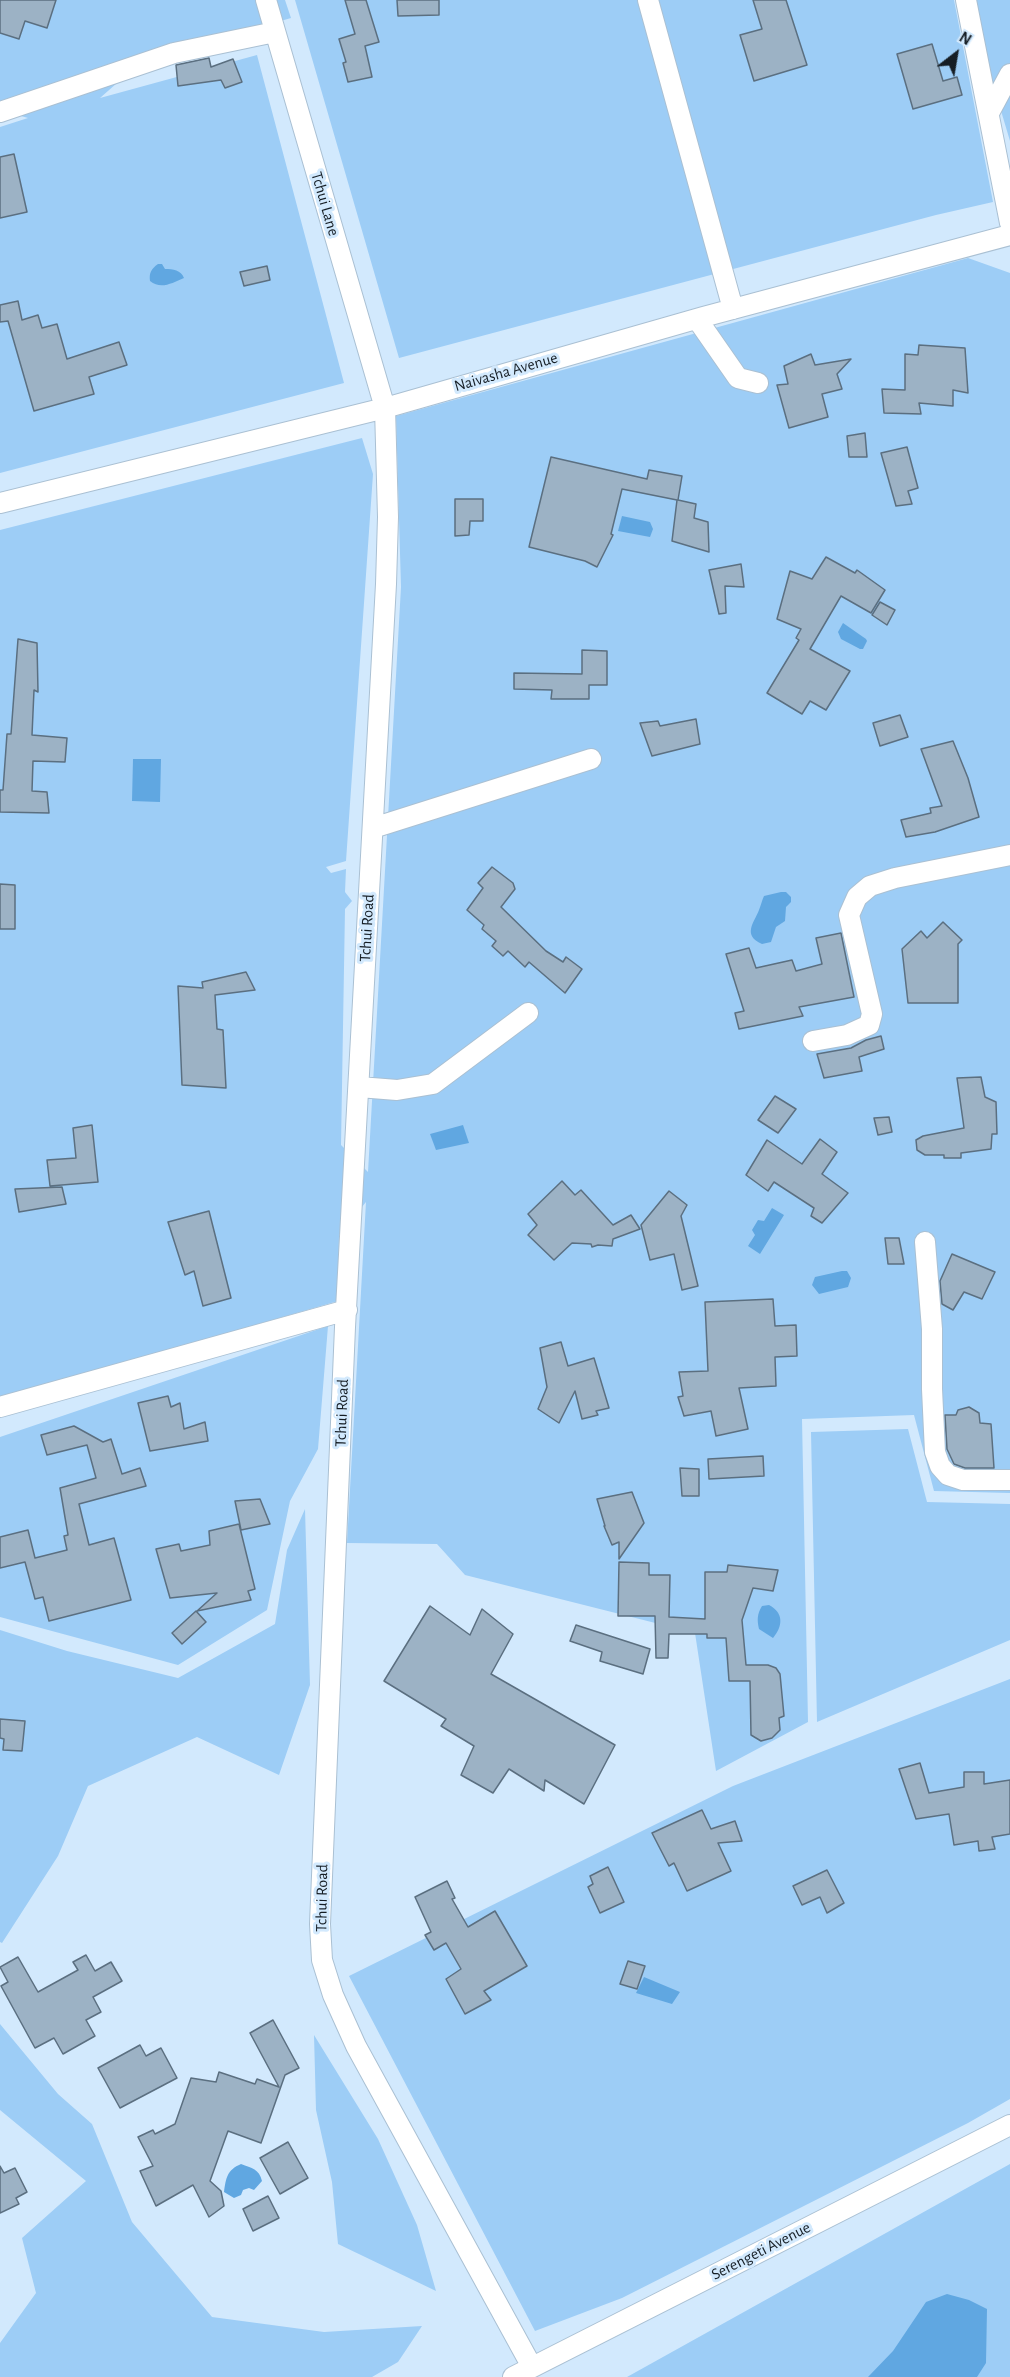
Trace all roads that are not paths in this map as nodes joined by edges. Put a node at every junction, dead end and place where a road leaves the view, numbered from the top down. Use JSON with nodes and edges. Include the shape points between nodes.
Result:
{"nodes":[{"id":1,"x":266,"y":0,"type":"edge"},
{"id":2,"x":648,"y":0,"type":"edge"},
{"id":3,"x":966,"y":0,"type":"edge"},
{"id":4,"x":275,"y":32,"type":"junction"},
{"id":5,"x":1010,"y":74,"type":"edge"},
{"id":6,"x":0,"y":112,"type":"edge"},
{"id":7,"x":989,"y":113,"type":"junction"},
{"id":8,"x":1010,"y":223,"type":"edge"},
{"id":9,"x":1010,"y":235,"type":"edge"},
{"id":10,"x":733,"y":309,"type":"junction"},
{"id":11,"x":697,"y":319,"type":"junction"},
{"id":12,"x":758,"y":383,"type":"dead end"},
{"id":13,"x":385,"y":408,"type":"junction"},
{"id":14,"x":0,"y":502,"type":"edge"},
{"id":15,"x":591,"y":759,"type":"dead end"},
{"id":16,"x":372,"y":828,"type":"junction"},
{"id":17,"x":1010,"y":855,"type":"edge"},
{"id":18,"x":528,"y":1013,"type":"dead end"},
{"id":19,"x":813,"y":1041,"type":"dead end"},
{"id":20,"x":359,"y":1087,"type":"junction"},
{"id":21,"x":925,"y":1242,"type":"dead end"},
{"id":22,"x":347,"y":1310,"type":"junction"},
{"id":23,"x":0,"y":1407,"type":"edge"},
{"id":24,"x":1010,"y":1480,"type":"edge"},
{"id":25,"x":1010,"y":2125,"type":"edge"},
{"id":26,"x":532,"y":2367,"type":"junction"},
{"id":27,"x":513,"y":2377,"type":"edge"}],
"edges":[{"from":1,"to":4,"type":"street","name":"Tchui Lane"},
{"from":2,"to":10,"type":"street"},
{"from":3,"to":7,"type":"street"},
{"from":4,"to":6,"type":"street","via":[[174,53]]},
{"from":4,"to":13,"type":"street","name":"Tchui Lane"},
{"from":5,"to":7,"type":"street"},
{"from":7,"to":8,"type":"street"},
{"from":9,"to":10,"type":"street","name":"Naivasha Avenue"},
{"from":10,"to":11,"type":"street","name":"Naivasha Avenue"},
{"from":11,"to":12,"type":"street","via":[[738,378]]},
{"from":11,"to":13,"type":"street","name":"Naivasha Avenue"},
{"from":13,"to":14,"type":"street","name":"Naivasha Avenue"},
{"from":13,"to":16,"type":"street","name":"Tchui Road","via":[[386,584]]},
{"from":15,"to":16,"type":"street"},
{"from":16,"to":20,"type":"street","name":"Tchui Road"},
{"from":17,"to":19,"type":"street","via":[[895,878],[870,886],[857,897],[849,915],[872,1014],[869,1025],[847,1035]]},
{"from":18,"to":20,"type":"street","via":[[433,1084],[397,1090]]},
{"from":20,"to":22,"type":"street","name":"Tchui Road"},
{"from":21,"to":24,"type":"street","via":[[935,1452],[948,1475],[963,1480]]},
{"from":22,"to":23,"type":"street"},
{"from":22,"to":26,"type":"street","name":"Tchui Road","via":[[320,1924],[322,1959],[356,2046]]},
{"from":25,"to":26,"type":"street","name":"Serengeti Avenue"},
{"from":26,"to":27,"type":"street","name":"Serengeti Avenue"}]}
